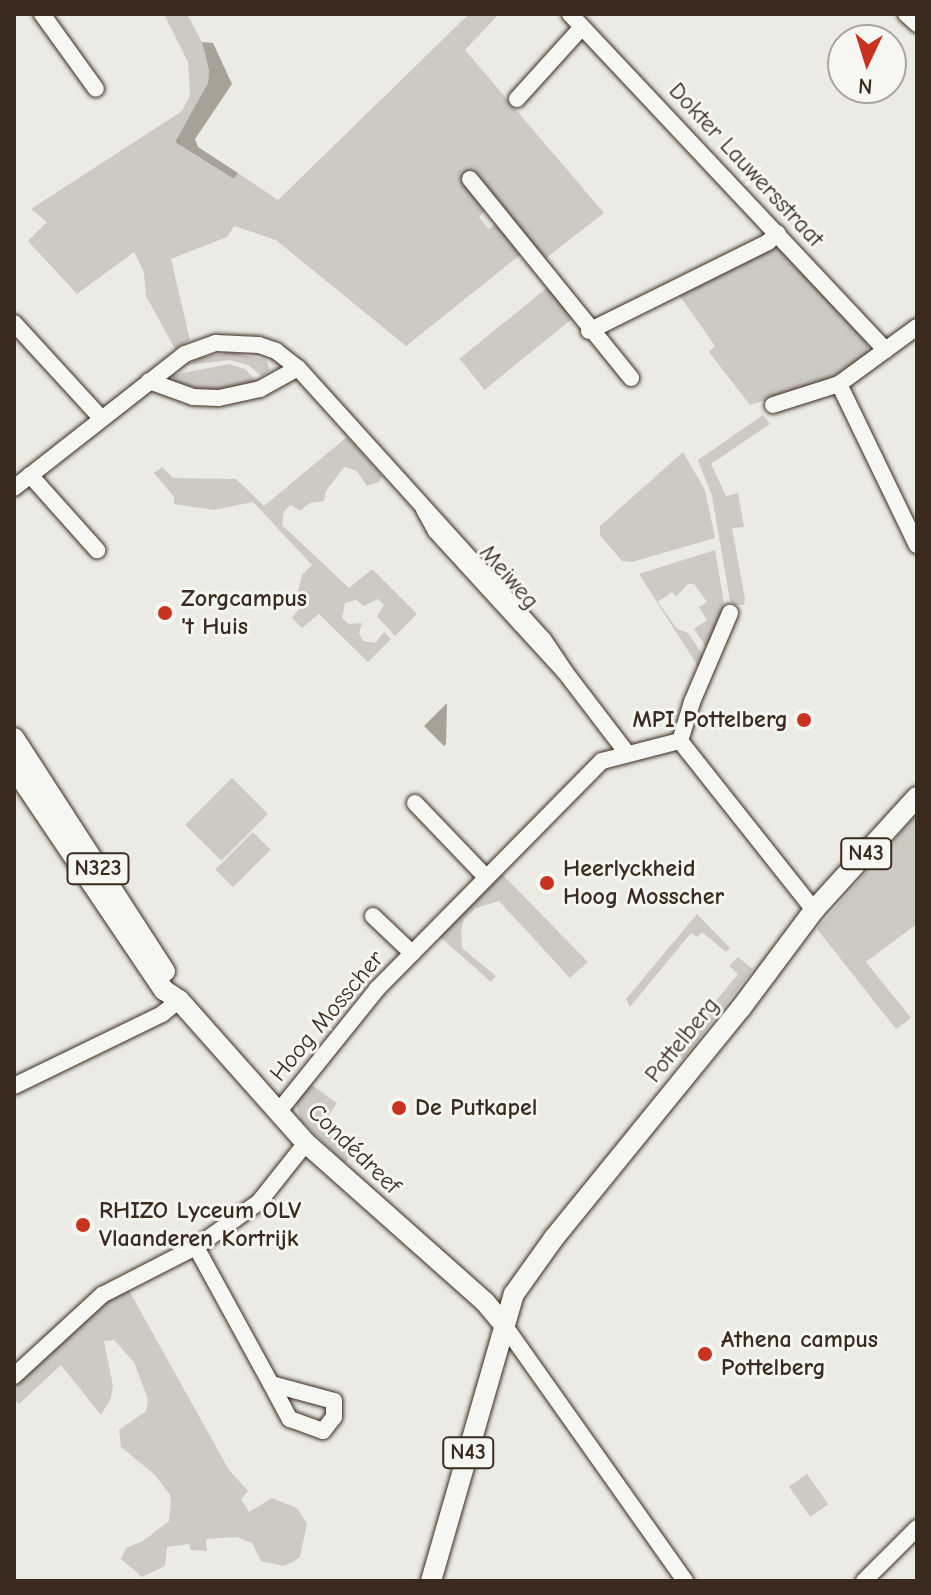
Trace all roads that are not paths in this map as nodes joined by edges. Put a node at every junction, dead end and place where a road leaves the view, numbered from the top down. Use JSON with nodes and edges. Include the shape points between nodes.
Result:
{"nodes":[{"id":1,"x":42,"y":14,"type":"edge"},
{"id":2,"x":570,"y":14,"type":"edge"},
{"id":3,"x":906,"y":14,"type":"edge"},
{"id":4,"x":917,"y":24,"type":"edge"},
{"id":5,"x":582,"y":27,"type":"junction"},
{"id":6,"x":96,"y":89,"type":"dead end"},
{"id":7,"x":517,"y":99,"type":"dead end"},
{"id":8,"x":470,"y":179,"type":"dead end"},
{"id":9,"x":778,"y":233,"type":"junction"},
{"id":10,"x":14,"y":323,"type":"edge"},
{"id":11,"x":917,"y":327,"type":"edge"},
{"id":12,"x":589,"y":331,"type":"junction"},
{"id":13,"x":886,"y":350,"type":"junction"},
{"id":14,"x":298,"y":368,"type":"junction"},
{"id":15,"x":631,"y":378,"type":"dead end"},
{"id":16,"x":149,"y":381,"type":"junction"},
{"id":17,"x":839,"y":384,"type":"junction"},
{"id":18,"x":773,"y":405,"type":"dead end"},
{"id":19,"x":101,"y":418,"type":"junction"},
{"id":20,"x":30,"y":475,"type":"junction"},
{"id":21,"x":14,"y":488,"type":"edge"},
{"id":22,"x":917,"y":545,"type":"edge"},
{"id":23,"x":97,"y":550,"type":"dead end"},
{"id":24,"x":730,"y":613,"type":"dead end"},
{"id":25,"x":680,"y":741,"type":"junction"},
{"id":26,"x":627,"y":753,"type":"junction"},
{"id":27,"x":16,"y":754,"type":"edge"},
{"id":28,"x":917,"y":797,"type":"edge"},
{"id":29,"x":415,"y":803,"type":"dead end"},
{"id":30,"x":485,"y":876,"type":"junction"},
{"id":31,"x":814,"y":910,"type":"junction"},
{"id":32,"x":373,"y":916,"type":"dead end"},
{"id":33,"x":412,"y":953,"type":"junction"},
{"id":34,"x":179,"y":1000,"type":"junction"},
{"id":35,"x":14,"y":1086,"type":"edge"},
{"id":36,"x":279,"y":1111,"type":"junction"},
{"id":37,"x":306,"y":1143,"type":"junction"},
{"id":38,"x":196,"y":1247,"type":"junction"},
{"id":39,"x":504,"y":1325,"type":"junction"},
{"id":40,"x":14,"y":1376,"type":"edge"},
{"id":41,"x":271,"y":1384,"type":"dead end"},
{"id":42,"x":917,"y":1528,"type":"edge"},
{"id":43,"x":431,"y":1581,"type":"edge"},
{"id":44,"x":685,"y":1581,"type":"edge"},
{"id":45,"x":864,"y":1581,"type":"edge"}],
"edges":[{"from":1,"to":6,"type":"street"},
{"from":2,"to":5,"type":"street","name":"Dokter Lauwersstraat"},
{"from":3,"to":4,"type":"street"},
{"from":5,"to":7,"type":"street"},
{"from":5,"to":9,"type":"street","name":"Dokter Lauwersstraat"},
{"from":8,"to":12,"type":"street"},
{"from":9,"to":12,"type":"street"},
{"from":9,"to":13,"type":"street","name":"Dokter Lauwersstraat"},
{"from":10,"to":19,"type":"street"},
{"from":11,"to":13,"type":"street"},
{"from":12,"to":15,"type":"street"},
{"from":13,"to":17,"type":"street"},
{"from":14,"to":16,"type":"street","via":[[260,389],[219,398],[193,397]]},
{"from":14,"to":16,"type":"street","name":"Meiweg","via":[[259,345],[216,343],[185,354]]},
{"from":14,"to":26,"type":"street","name":"Meiweg","via":[[565,672]]},
{"from":16,"to":19,"type":"street","name":"Meiweg"},
{"from":17,"to":18,"type":"street"},
{"from":17,"to":22,"type":"street"},
{"from":19,"to":20,"type":"street","name":"Meiweg"},
{"from":20,"to":21,"type":"street","name":"Meiweg"},
{"from":20,"to":23,"type":"street"},
{"from":24,"to":25,"type":"street"},
{"from":25,"to":26,"type":"street","name":"Hoog Mosscher"},
{"from":25,"to":31,"type":"street"},
{"from":26,"to":30,"type":"street","name":"Hoog Mosscher","via":[[602,761]]},
{"from":27,"to":34,"type":"main road","name":"Condédreef","number":"N323","via":[[130,945],[164,990]]},
{"from":28,"to":31,"type":"main road","name":"Pottelberg","number":"N43"},
{"from":29,"to":30,"type":"street"},
{"from":30,"to":33,"type":"street","name":"Hoog Mosscher"},
{"from":31,"to":39,"type":"main road","name":"Pottelberg","number":"N43","via":[[554,1238],[514,1294]]},
{"from":32,"to":33,"type":"street","name":"Hoog Mosscher"},
{"from":33,"to":36,"type":"street","name":"Hoog Mosscher"},
{"from":34,"to":35,"type":"street","via":[[162,1014]]},
{"from":34,"to":36,"type":"main road","name":"Condédreef","number":"N323"},
{"from":36,"to":37,"type":"main road","name":"Condédreef","number":"N323"},
{"from":37,"to":38,"type":"street","via":[[259,1202]]},
{"from":37,"to":39,"type":"main road","name":"Condédreef","number":"N323","via":[[485,1302]]},
{"from":38,"to":40,"type":"street","via":[[102,1295]]},
{"from":38,"to":41,"type":"street"},
{"from":39,"to":43,"type":"main road","number":"N43"},
{"from":39,"to":44,"type":"street"},
{"from":42,"to":45,"type":"street"}]}
